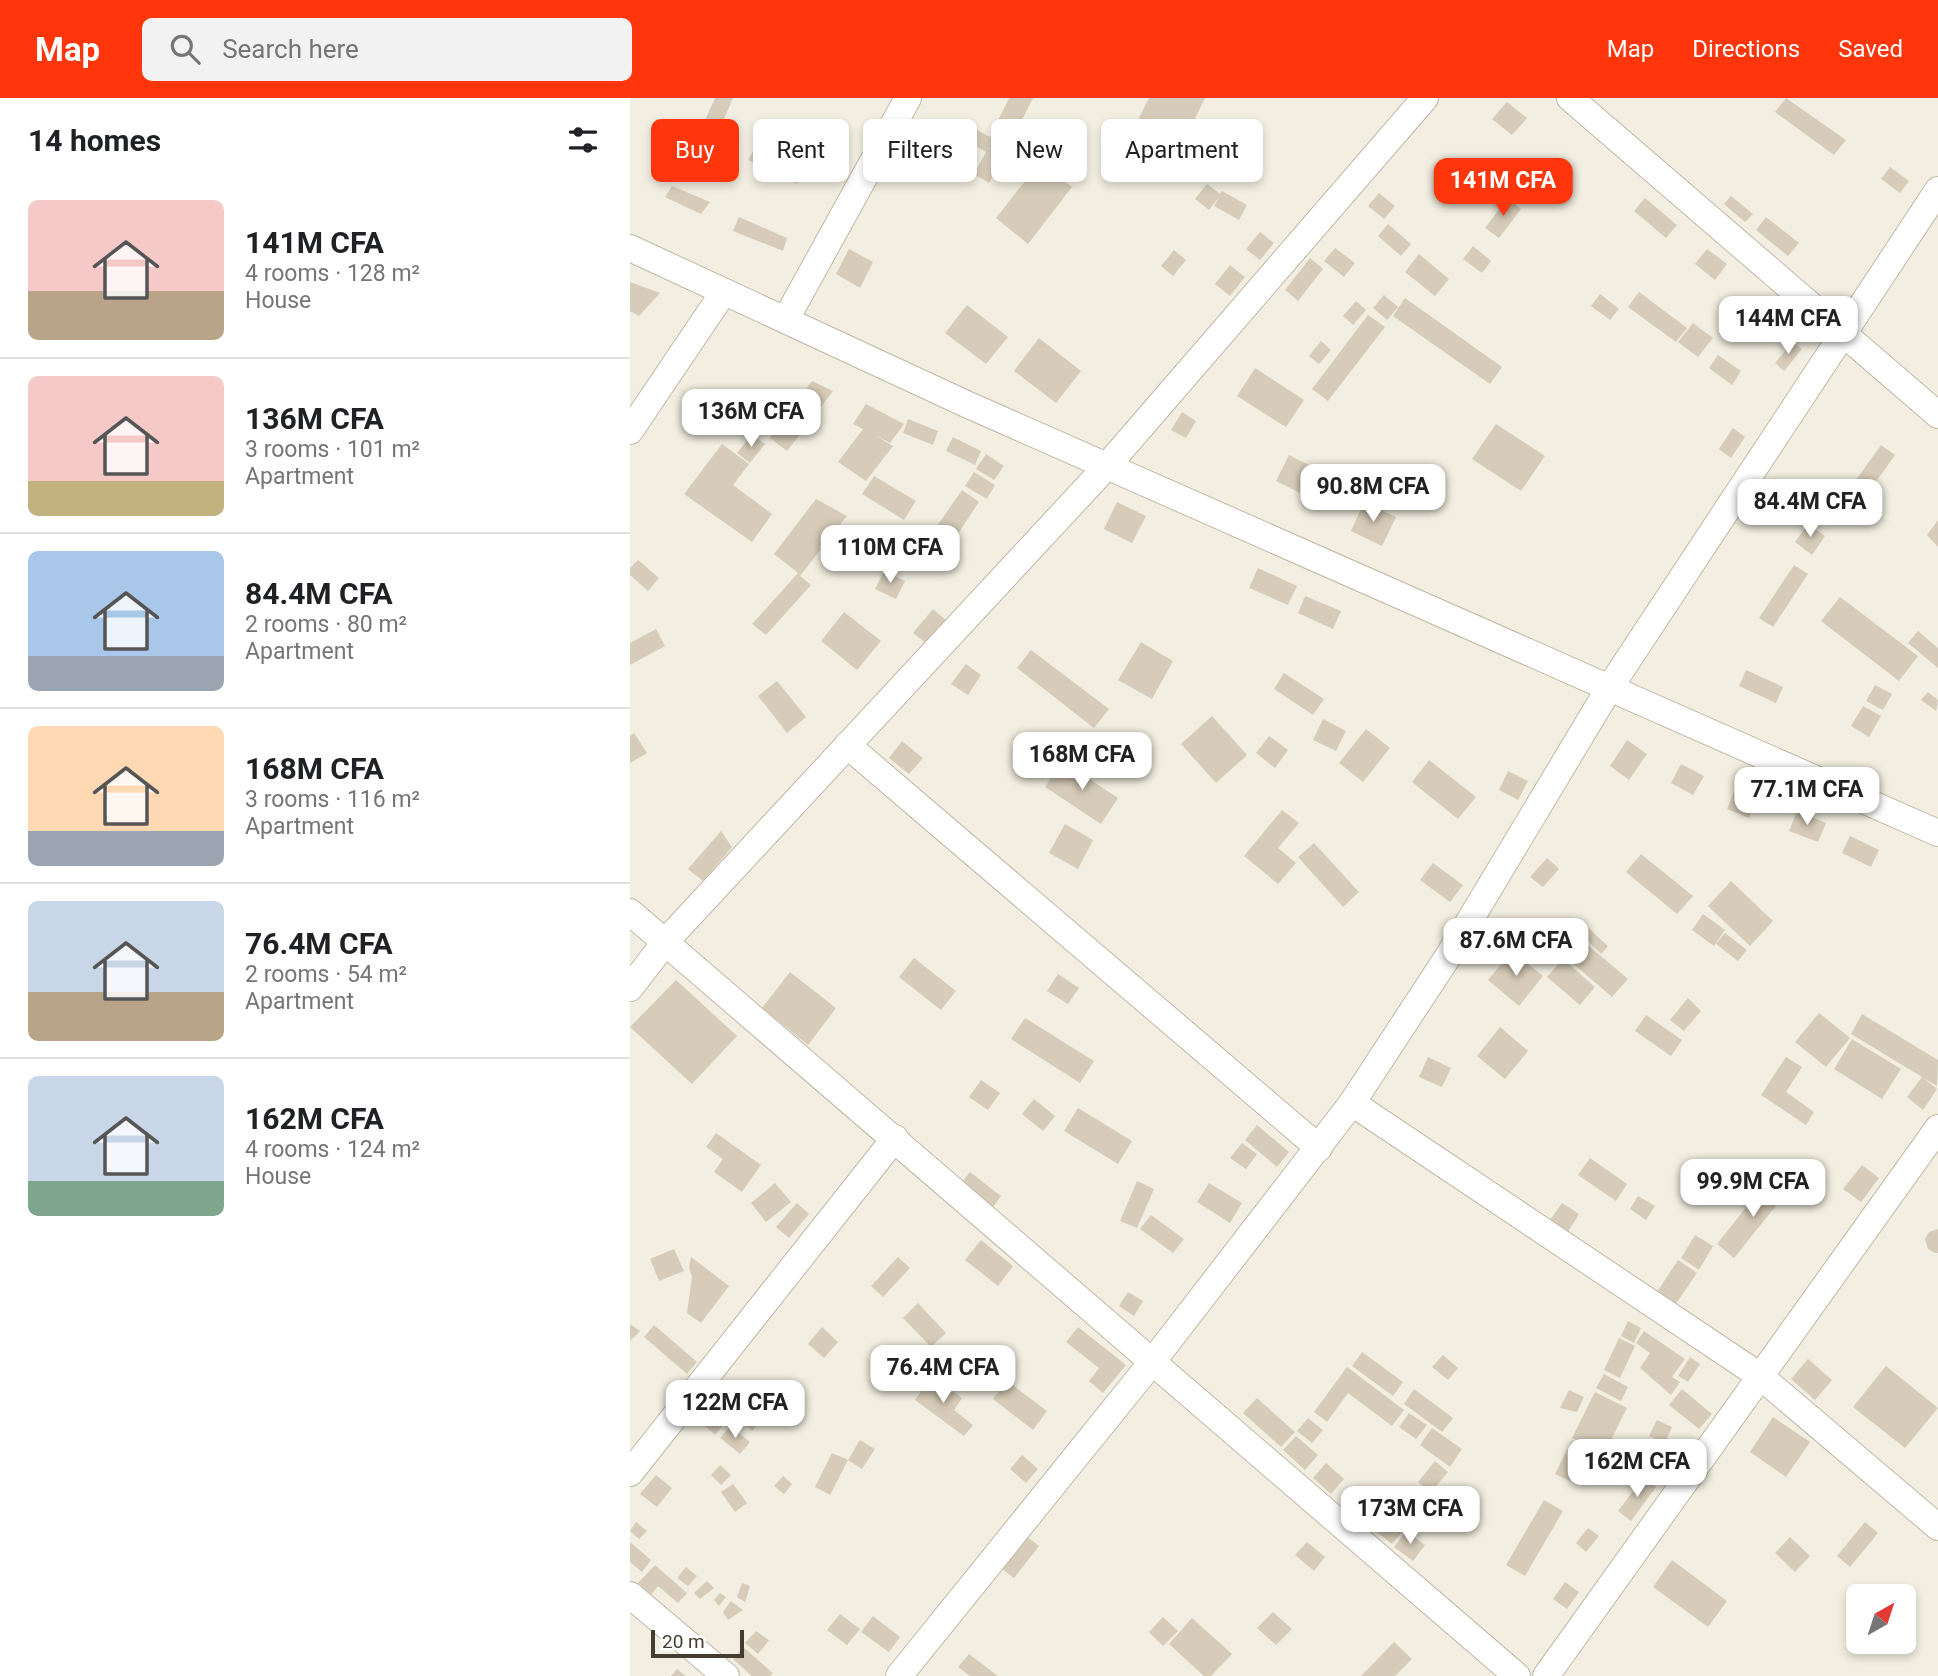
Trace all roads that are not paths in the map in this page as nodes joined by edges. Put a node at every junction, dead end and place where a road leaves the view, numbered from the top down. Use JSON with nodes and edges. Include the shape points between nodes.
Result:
{"nodes":[{"id":1,"x":908,"y":98,"type":"edge"},
{"id":2,"x":1425,"y":98,"type":"edge"},
{"id":3,"x":1570,"y":98,"type":"edge"},
{"id":4,"x":1938,"y":190,"type":"edge"},
{"id":5,"x":630,"y":248,"type":"edge"},
{"id":6,"x":723,"y":293,"type":"junction"},
{"id":7,"x":786,"y":319,"type":"junction"},
{"id":8,"x":1845,"y":335,"type":"junction"},
{"id":9,"x":1938,"y":415,"type":"edge"},
{"id":10,"x":630,"y":431,"type":"edge"},
{"id":11,"x":1107,"y":466,"type":"junction"},
{"id":12,"x":1611,"y":687,"type":"junction"},
{"id":13,"x":848,"y":745,"type":"junction"},
{"id":14,"x":1938,"y":833,"type":"edge"},
{"id":15,"x":630,"y":912,"type":"edge"},
{"id":16,"x":666,"y":941,"type":"junction"},
{"id":17,"x":630,"y":988,"type":"edge"},
{"id":18,"x":1352,"y":1104,"type":"junction"},
{"id":19,"x":1938,"y":1128,"type":"edge"},
{"id":20,"x":895,"y":1138,"type":"junction"},
{"id":21,"x":1319,"y":1148,"type":"junction"},
{"id":22,"x":1153,"y":1361,"type":"junction"},
{"id":23,"x":1760,"y":1376,"type":"junction"},
{"id":24,"x":630,"y":1474,"type":"edge"},
{"id":25,"x":1938,"y":1527,"type":"edge"},
{"id":26,"x":630,"y":1595,"type":"edge"},
{"id":27,"x":726,"y":1676,"type":"edge"},
{"id":28,"x":899,"y":1676,"type":"edge"},
{"id":29,"x":1517,"y":1676,"type":"edge"},
{"id":30,"x":1546,"y":1676,"type":"edge"}],
"edges":[{"from":1,"to":7,"type":"street"},
{"from":2,"to":11,"type":"street"},
{"from":3,"to":8,"type":"street"},
{"from":4,"to":8,"type":"street"},
{"from":5,"to":6,"type":"street"},
{"from":6,"to":7,"type":"street"},
{"from":6,"to":10,"type":"street"},
{"from":7,"to":11,"type":"street"},
{"from":8,"to":9,"type":"street"},
{"from":8,"to":12,"type":"street"},
{"from":11,"to":12,"type":"street"},
{"from":11,"to":13,"type":"street"},
{"from":12,"to":14,"type":"street"},
{"from":12,"to":18,"type":"street","via":[[1449,956]]},
{"from":13,"to":16,"type":"street"},
{"from":13,"to":21,"type":"street"},
{"from":15,"to":16,"type":"street"},
{"from":16,"to":17,"type":"street"},
{"from":16,"to":20,"type":"street"},
{"from":18,"to":21,"type":"street"},
{"from":18,"to":23,"type":"street"},
{"from":19,"to":23,"type":"street"},
{"from":20,"to":22,"type":"street"},
{"from":20,"to":24,"type":"street"},
{"from":21,"to":22,"type":"street"},
{"from":22,"to":28,"type":"street"},
{"from":22,"to":29,"type":"street"},
{"from":23,"to":25,"type":"street"},
{"from":23,"to":30,"type":"street"},
{"from":26,"to":27,"type":"street"}]}
